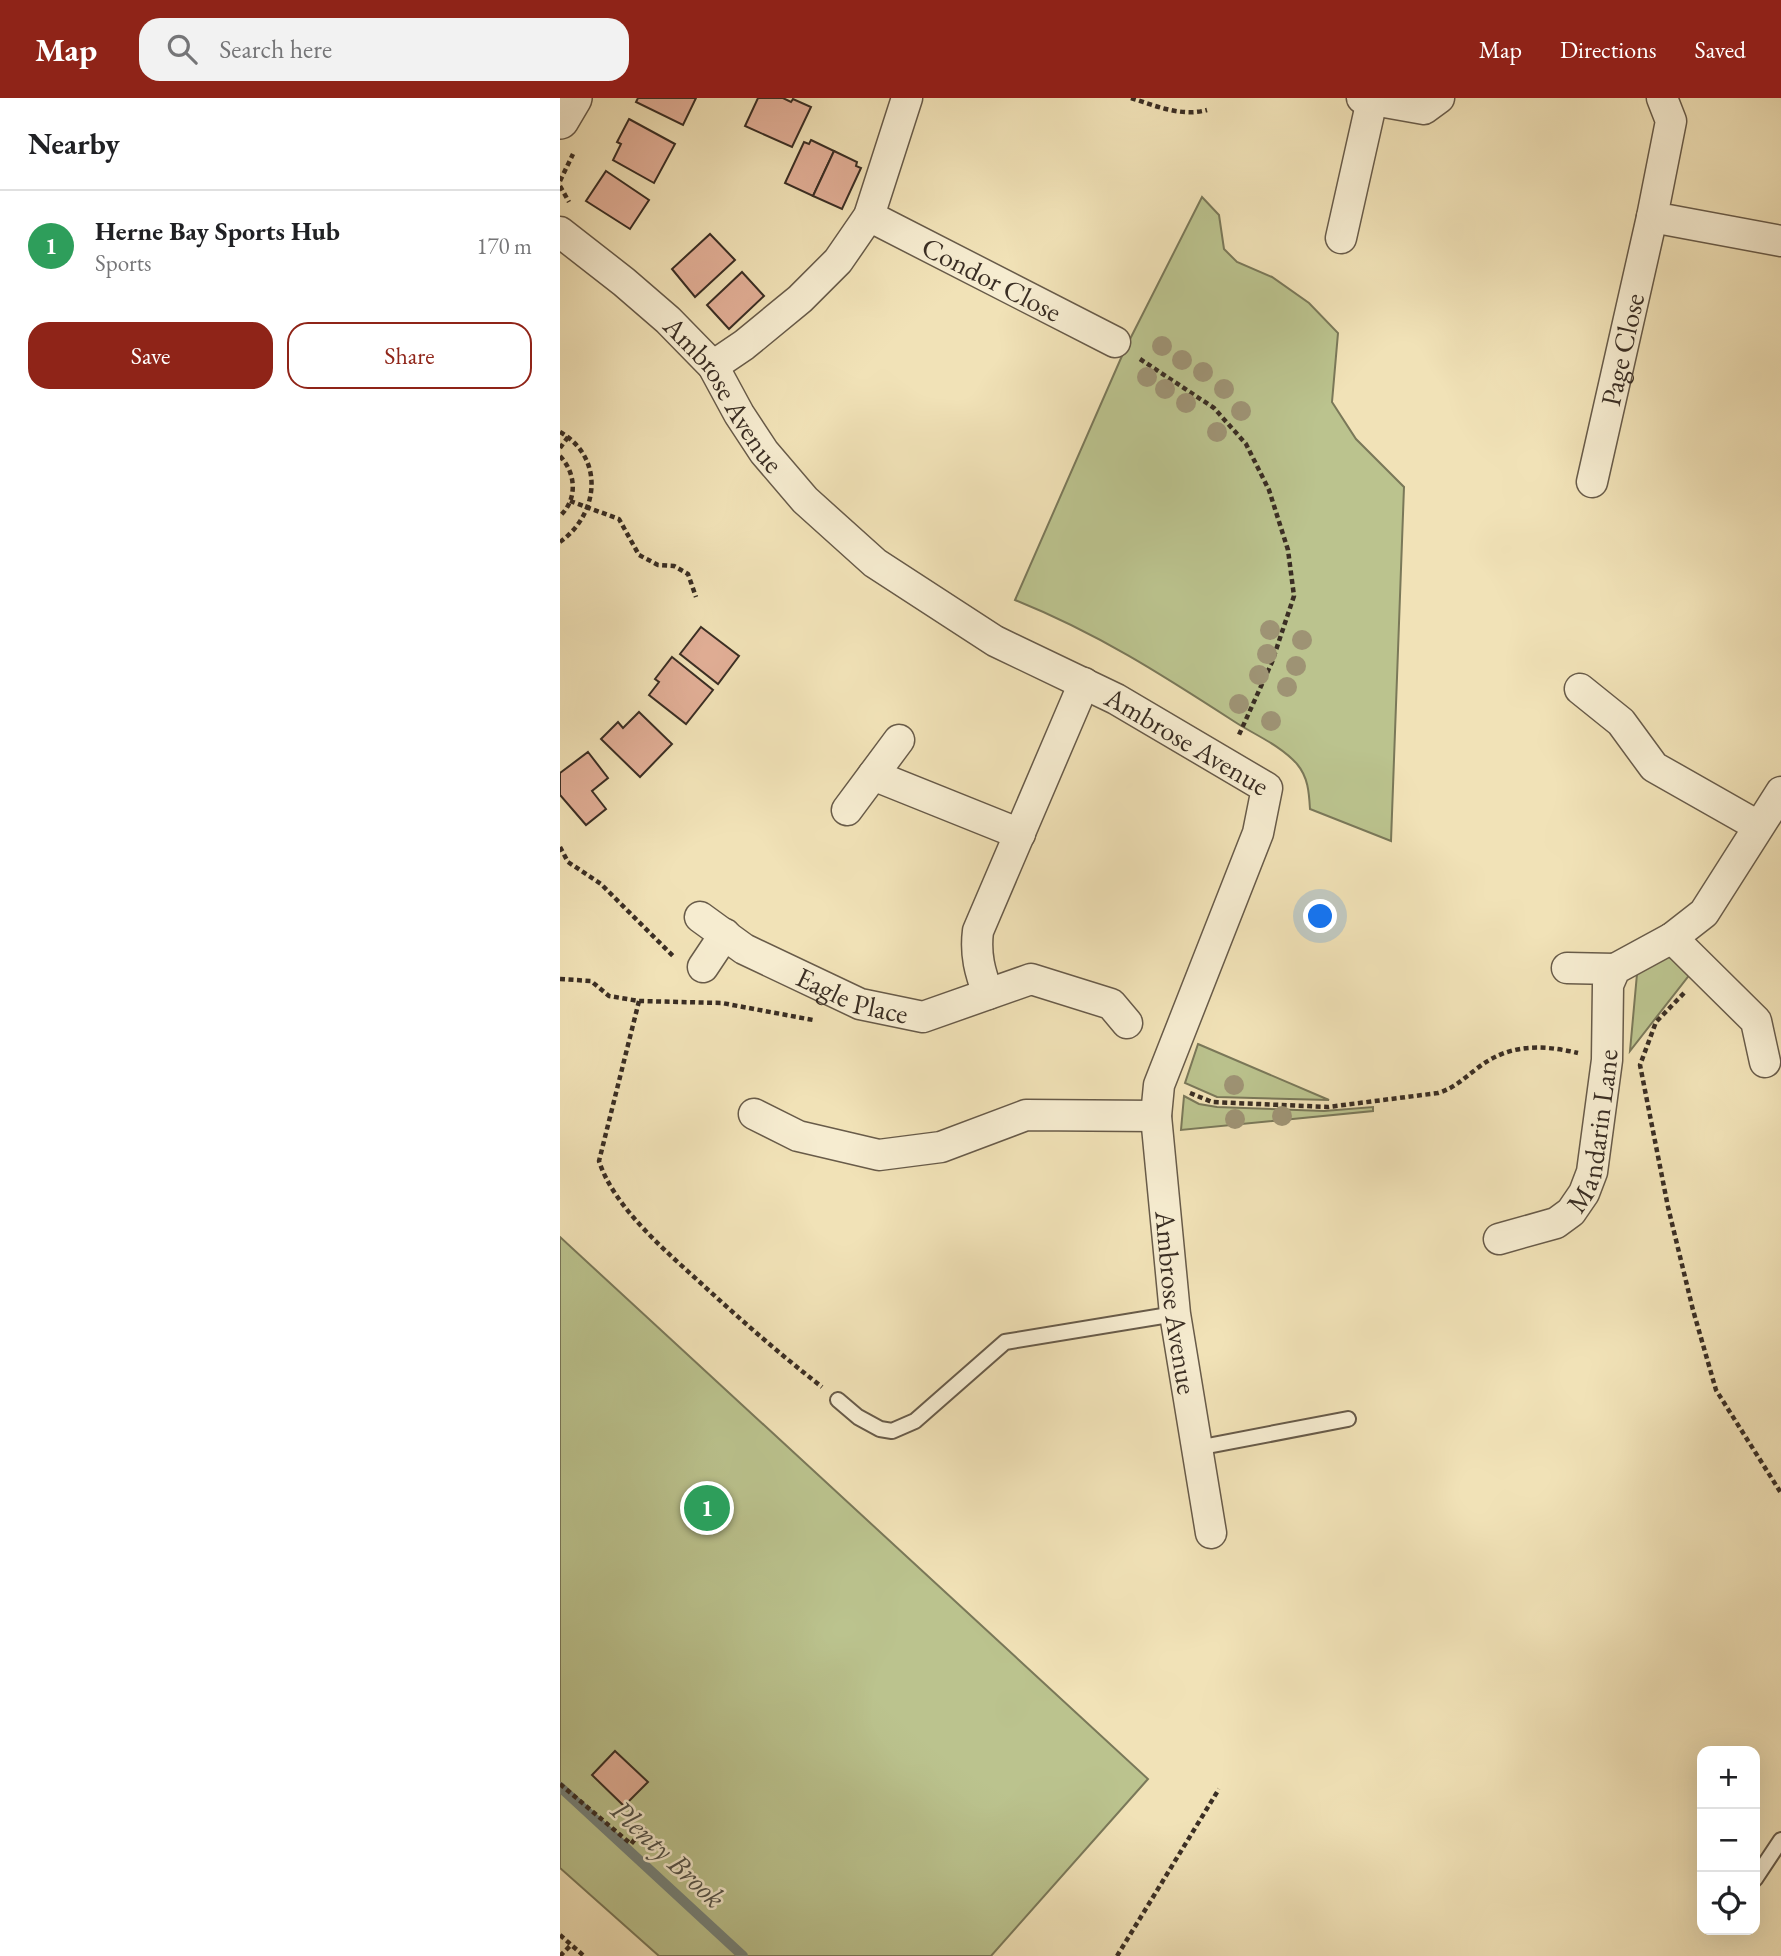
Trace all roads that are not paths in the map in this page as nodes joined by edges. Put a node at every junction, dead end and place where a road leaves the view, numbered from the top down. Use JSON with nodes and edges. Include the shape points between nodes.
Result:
{"nodes":[{"id":1,"x":573,"y":98,"type":"edge"},
{"id":2,"x":907,"y":98,"type":"edge"},
{"id":3,"x":1440,"y":98,"type":"edge"},
{"id":4,"x":1662,"y":98,"type":"edge"},
{"id":5,"x":1367,"y":99,"type":"edge"},
{"id":6,"x":560,"y":120,"type":"edge"},
{"id":7,"x":869,"y":216,"type":"junction"},
{"id":8,"x":1652,"y":217,"type":"junction"},
{"id":9,"x":560,"y":232,"type":"edge"},
{"id":10,"x":1341,"y":238,"type":"dead end"},
{"id":11,"x":1781,"y":242,"type":"edge"},
{"id":12,"x":1115,"y":342,"type":"road end"},
{"id":13,"x":713,"y":366,"type":"junction"},
{"id":14,"x":1592,"y":482,"type":"dead end"},
{"id":15,"x":1084,"y":683,"type":"junction"},
{"id":16,"x":1580,"y":689,"type":"dead end"},
{"id":17,"x":898,"y":740,"type":"dead end"},
{"id":18,"x":873,"y":775,"type":"junction"},
{"id":19,"x":1781,"y":792,"type":"edge"},
{"id":20,"x":847,"y":810,"type":"dead end"},
{"id":21,"x":1758,"y":826,"type":"junction"},
{"id":22,"x":1020,"y":834,"type":"junction"},
{"id":23,"x":700,"y":917,"type":"dead end"},
{"id":24,"x":725,"y":934,"type":"junction"},
{"id":25,"x":1672,"y":938,"type":"junction"},
{"id":26,"x":692,"y":966,"type":"road end"},
{"id":27,"x":1567,"y":968,"type":"dead end"},
{"id":28,"x":1615,"y":969,"type":"junction"},
{"id":29,"x":988,"y":994,"type":"junction"},
{"id":30,"x":1127,"y":1023,"type":"dead end"},
{"id":31,"x":1765,"y":1062,"type":"dead end"},
{"id":32,"x":754,"y":1114,"type":"dead end"},
{"id":33,"x":1156,"y":1116,"type":"junction"},
{"id":34,"x":1499,"y":1239,"type":"dead end"},
{"id":35,"x":1175,"y":1314,"type":"junction"},
{"id":36,"x":838,"y":1400,"type":"road end"},
{"id":37,"x":1348,"y":1419,"type":"dead end"},
{"id":38,"x":1197,"y":1448,"type":"junction"},
{"id":39,"x":1211,"y":1533,"type":"dead end"},
{"id":40,"x":1781,"y":1840,"type":"edge"},
{"id":41,"x":1760,"y":1872,"type":"edge"}],
"edges":[{"from":1,"to":6,"type":"street"},
{"from":2,"to":7,"type":"street"},
{"from":3,"to":5,"type":"street","via":[[1424,109]]},
{"from":4,"to":8,"type":"street","name":"Page Close","via":[[1671,121]]},
{"from":5,"to":10,"type":"street"},
{"from":7,"to":12,"type":"street","name":"Condor Close"},
{"from":7,"to":13,"type":"street","via":[[838,261],[800,299]]},
{"from":8,"to":11,"type":"street"},
{"from":8,"to":14,"type":"street","name":"Page Close"},
{"from":9,"to":13,"type":"street","name":"Ambrose Avenue","via":[[668,320]]},
{"from":13,"to":15,"type":"street","name":"Ambrose Avenue","via":[[764,452],[805,500],[875,563],[995,641]]},
{"from":15,"to":22,"type":"street"},
{"from":15,"to":33,"type":"street","name":"Ambrose Avenue","via":[[1267,788],[1258,833],[1159,1085]]},
{"from":16,"to":21,"type":"street","via":[[1621,722],[1654,767]]},
{"from":17,"to":18,"type":"street"},
{"from":18,"to":20,"type":"street"},
{"from":18,"to":22,"type":"street"},
{"from":19,"to":21,"type":"street"},
{"from":21,"to":25,"type":"street","via":[[1704,913]]},
{"from":22,"to":29,"type":"street","via":[[978,931],[978,968]]},
{"from":23,"to":24,"type":"street","name":"Eagle Place"},
{"from":24,"to":26,"type":"street"},
{"from":24,"to":29,"type":"street","name":"Eagle Place","via":[[744,949],[860,1004],[923,1017]]},
{"from":25,"to":28,"type":"street"},
{"from":25,"to":31,"type":"street","via":[[1756,1021]]},
{"from":27,"to":28,"type":"street"},
{"from":28,"to":34,"type":"street","name":"Mandarin Lane","via":[[1608,985],[1607,1060],[1592,1172],[1584,1193],[1556,1223]]},
{"from":29,"to":30,"type":"street","name":"Eagle Place","via":[[1031,979],[1111,1004]]},
{"from":32,"to":33,"type":"street","via":[[799,1136],[879,1155],[941,1147],[1026,1115]]},
{"from":33,"to":35,"type":"street","name":"Ambrose Avenue"},
{"from":35,"to":36,"type":"lane","via":[[1005,1342],[915,1421],[892,1431],[858,1417]]},
{"from":35,"to":38,"type":"street","name":"Ambrose Avenue"},
{"from":37,"to":38,"type":"lane"},
{"from":38,"to":39,"type":"street","name":"Ambrose Avenue"},
{"from":40,"to":41,"type":"lane"}]}
